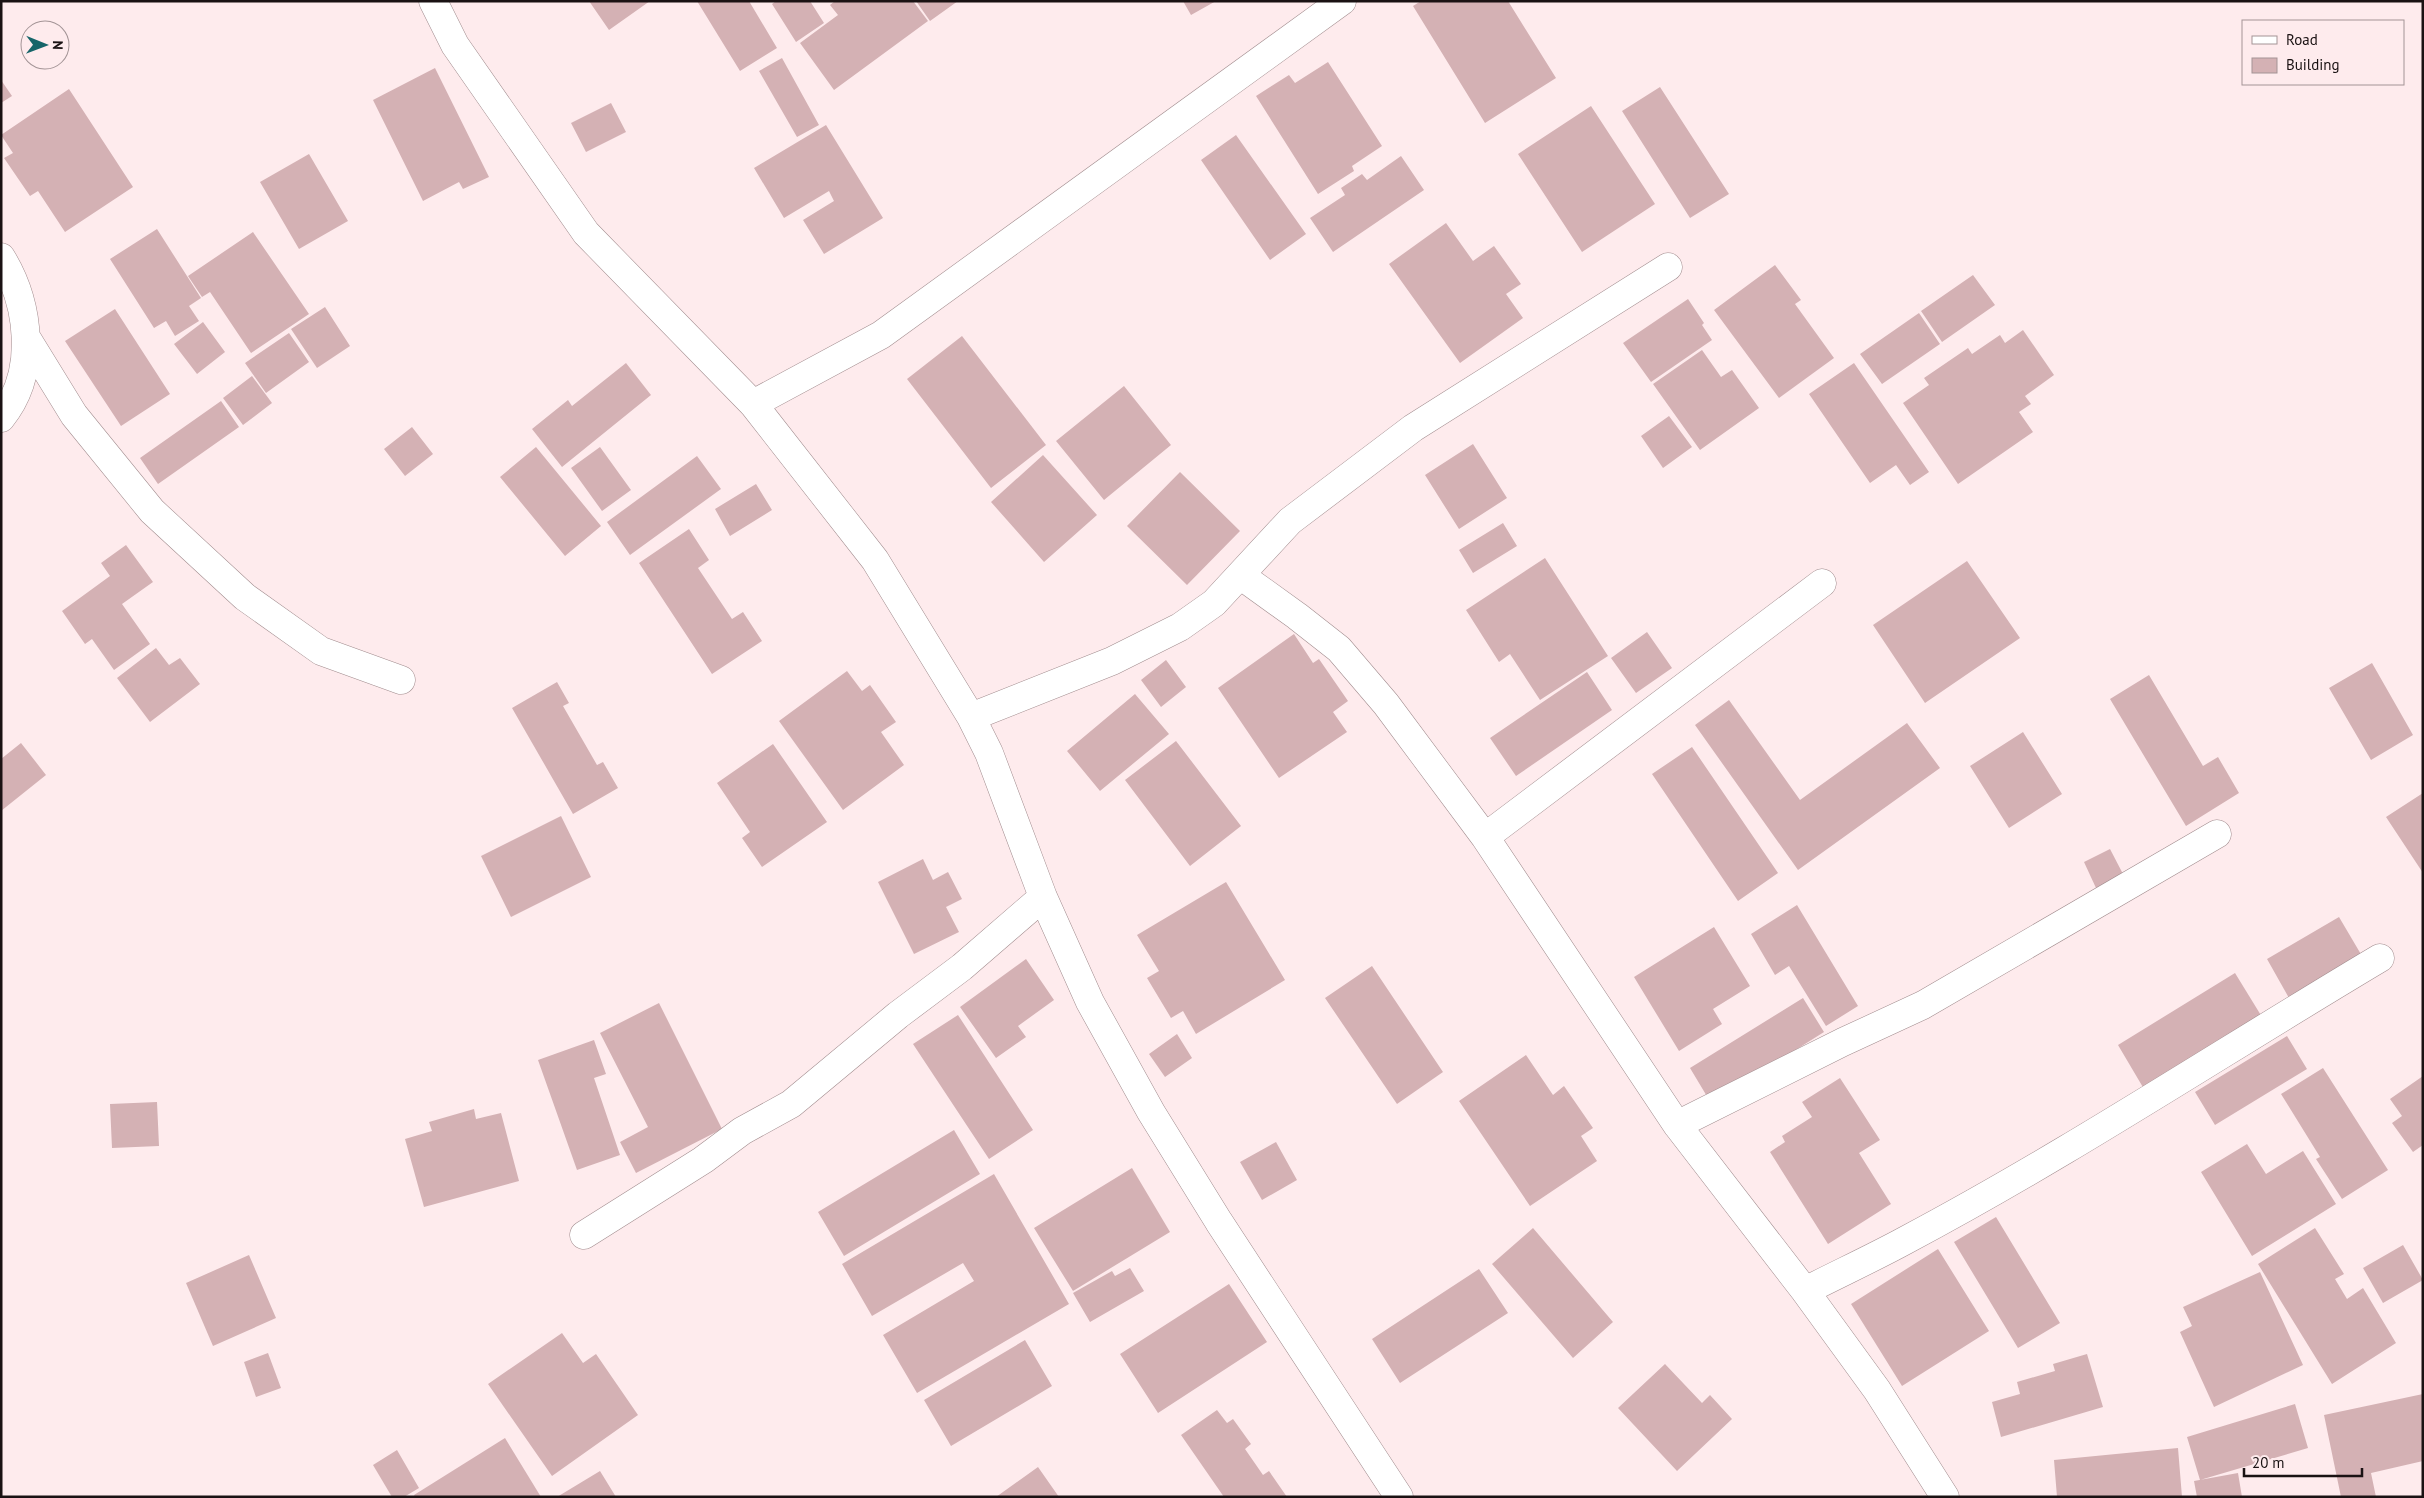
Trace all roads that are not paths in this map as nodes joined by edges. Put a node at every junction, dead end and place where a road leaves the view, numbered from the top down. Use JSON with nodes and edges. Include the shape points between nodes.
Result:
{"nodes":[{"id":1,"x":433,"y":1,"type":"edge"},
{"id":2,"x":1342,"y":1,"type":"edge"},
{"id":3,"x":1,"y":257,"type":"edge"},
{"id":4,"x":1668,"y":267,"type":"dead end"},
{"id":5,"x":26,"y":337,"type":"junction"},
{"id":6,"x":753,"y":404,"type":"junction"},
{"id":7,"x":1,"y":418,"type":"edge"},
{"id":8,"x":1240,"y":575,"type":"junction"},
{"id":9,"x":1822,"y":583,"type":"dead end"},
{"id":10,"x":401,"y":680,"type":"dead end"},
{"id":11,"x":971,"y":717,"type":"junction"},
{"id":12,"x":2217,"y":834,"type":"dead end"},
{"id":13,"x":1485,"y":837,"type":"junction"},
{"id":14,"x":1043,"y":897,"type":"junction"},
{"id":15,"x":2380,"y":958,"type":"dead end"},
{"id":16,"x":1677,"y":1125,"type":"junction"},
{"id":17,"x":584,"y":1235,"type":"dead end"},
{"id":18,"x":1805,"y":1291,"type":"junction"},
{"id":19,"x":1399,"y":1497,"type":"edge"},
{"id":20,"x":1945,"y":1497,"type":"edge"}],
"edges":[{"from":1,"to":6,"type":"street","via":[[455,45],[586,233]]},
{"from":2,"to":6,"type":"street","via":[[881,335]]},
{"from":3,"to":5,"type":"street","via":[[21,300]]},
{"from":4,"to":8,"type":"street","via":[[1413,428],[1290,522]]},
{"from":5,"to":7,"type":"street","via":[[18,387]]},
{"from":5,"to":10,"type":"street","via":[[74,415],[152,511],[244,597],[322,651]]},
{"from":6,"to":11,"type":"street","via":[[875,560]]},
{"from":8,"to":11,"type":"street","via":[[1214,603],[1180,627],[1112,660]]},
{"from":8,"to":13,"type":"street","via":[[1339,649],[1386,704]]},
{"from":9,"to":13,"type":"street"},
{"from":11,"to":14,"type":"street","via":[[989,753]]},
{"from":12,"to":16,"type":"street","via":[[1923,1005]]},
{"from":13,"to":16,"type":"street"},
{"from":14,"to":17,"type":"street","via":[[962,967],[790,1104],[742,1131],[703,1160]]},
{"from":14,"to":19,"type":"street","via":[[1090,1002],[1151,1112],[1224,1230]]},
{"from":15,"to":18,"type":"street","via":[[2124,1115],[1906,1240]]},
{"from":16,"to":18,"type":"street"},
{"from":18,"to":20,"type":"street","via":[[1877,1390]]}]}
